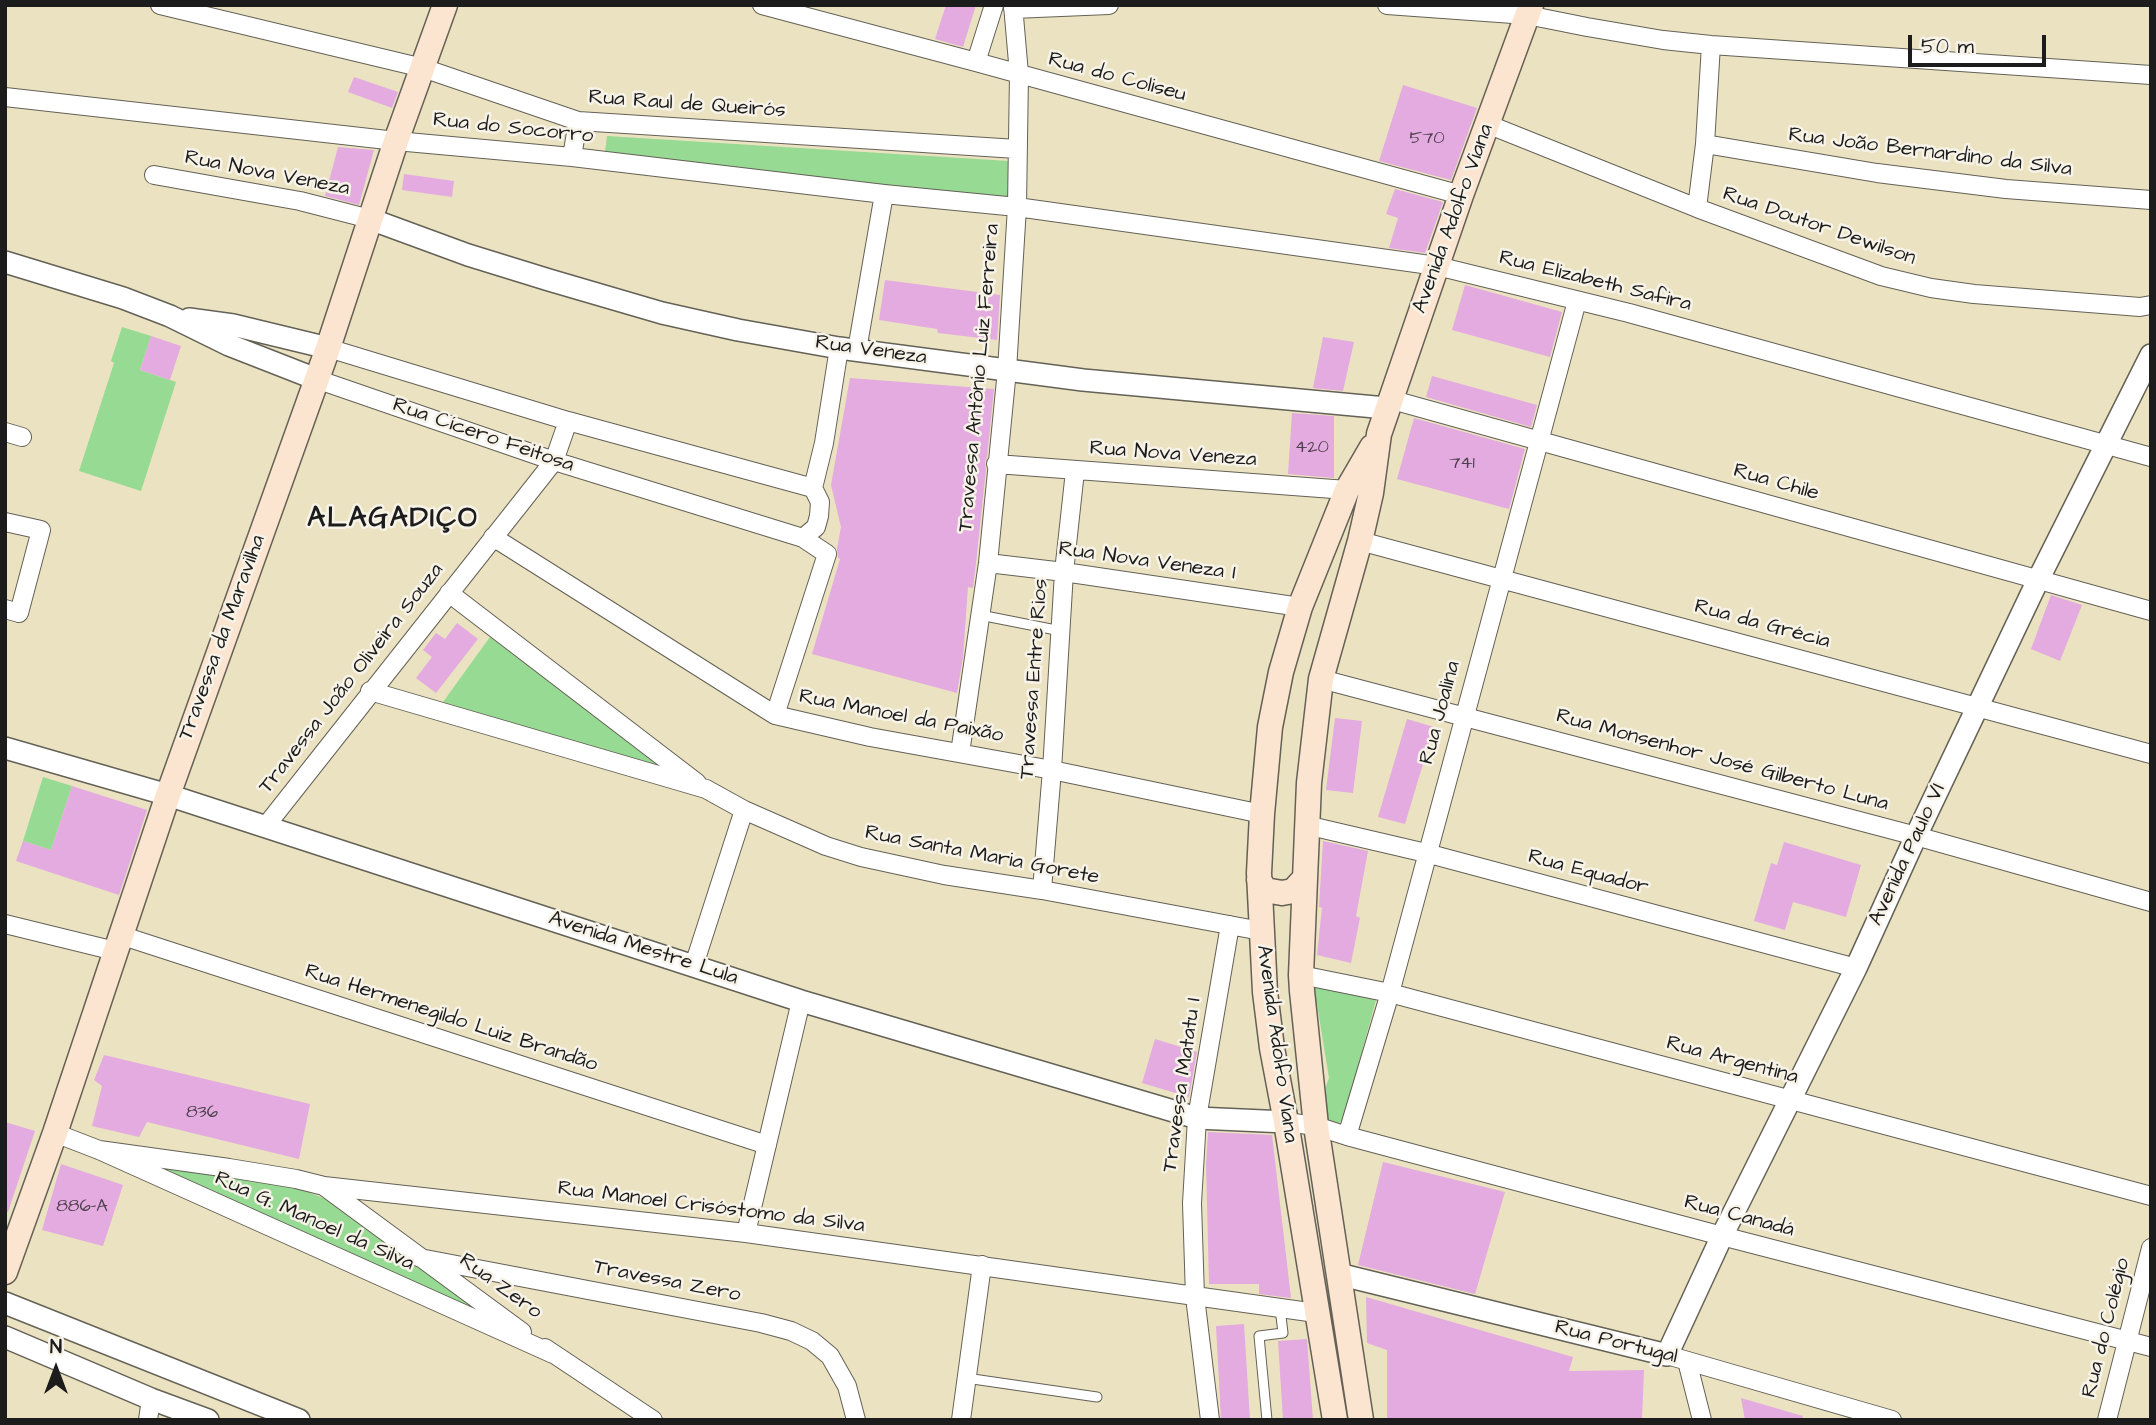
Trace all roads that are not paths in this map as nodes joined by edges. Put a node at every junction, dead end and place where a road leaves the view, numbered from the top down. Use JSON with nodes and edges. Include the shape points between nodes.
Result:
{"nodes":[{"id":1,"x":160,"y":5,"type":"edge"},
{"id":2,"x":445,"y":5,"type":"edge"},
{"id":3,"x":762,"y":5,"type":"edge"},
{"id":4,"x":994,"y":5,"type":"edge"},
{"id":5,"x":1109,"y":5,"type":"edge"},
{"id":6,"x":1387,"y":5,"type":"edge"},
{"id":7,"x":1013,"y":7,"type":"edge"},
{"id":8,"x":1529,"y":10,"type":"edge"},
{"id":9,"x":1711,"y":44,"type":"junction"},
{"id":10,"x":976,"y":62,"type":"junction"},
{"id":11,"x":422,"y":68,"type":"junction"},
{"id":12,"x":1019,"y":74,"type":"junction"},
{"id":13,"x":2151,"y":75,"type":"edge"},
{"id":14,"x":5,"y":97,"type":"edge"},
{"id":15,"x":578,"y":121,"type":"junction"},
{"id":16,"x":1487,"y":124,"type":"junction"},
{"id":17,"x":396,"y":141,"type":"junction"},
{"id":18,"x":1705,"y":144,"type":"junction"},
{"id":19,"x":1017,"y":149,"type":"junction"},
{"id":20,"x":572,"y":158,"type":"junction"},
{"id":21,"x":154,"y":174,"type":"dead end"},
{"id":22,"x":884,"y":194,"type":"junction"},
{"id":23,"x":1461,"y":195,"type":"junction"},
{"id":24,"x":2151,"y":200,"type":"edge"},
{"id":25,"x":1017,"y":207,"type":"junction"},
{"id":26,"x":1697,"y":208,"type":"junction"},
{"id":27,"x":370,"y":219,"type":"junction"},
{"id":28,"x":5,"y":262,"type":"edge"},
{"id":29,"x":1437,"y":265,"type":"junction"},
{"id":30,"x":1577,"y":301,"type":"junction"},
{"id":31,"x":2147,"y":309,"type":"edge"},
{"id":32,"x":170,"y":316,"type":"junction"},
{"id":33,"x":328,"y":348,"type":"junction"},
{"id":34,"x":848,"y":349,"type":"junction"},
{"id":35,"x":2151,"y":355,"type":"edge"},
{"id":36,"x":1007,"y":370,"type":"junction"},
{"id":37,"x":316,"y":379,"type":"junction"},
{"id":38,"x":1388,"y":404,"type":"junction"},
{"id":39,"x":568,"y":421,"type":"junction"},
{"id":40,"x":1379,"y":434,"type":"junction"},
{"id":41,"x":1539,"y":441,"type":"junction"},
{"id":42,"x":2107,"y":444,"type":"junction"},
{"id":43,"x":2151,"y":457,"type":"edge"},
{"id":44,"x":554,"y":461,"type":"junction"},
{"id":45,"x":996,"y":464,"type":"junction"},
{"id":46,"x":1074,"y":471,"type":"junction"},
{"id":47,"x":813,"y":488,"type":"junction"},
{"id":48,"x":1347,"y":490,"type":"junction"},
{"id":49,"x":5,"y":522,"type":"edge"},
{"id":50,"x":493,"y":537,"type":"junction"},
{"id":51,"x":803,"y":538,"type":"junction"},
{"id":52,"x":1360,"y":541,"type":"junction"},
{"id":53,"x":988,"y":563,"type":"junction"},
{"id":54,"x":1064,"y":572,"type":"junction"},
{"id":55,"x":1501,"y":578,"type":"junction"},
{"id":56,"x":2038,"y":580,"type":"junction"},
{"id":57,"x":449,"y":593,"type":"junction"},
{"id":58,"x":1304,"y":597,"type":"junction"},
{"id":59,"x":1341,"y":608,"type":"junction"},
{"id":60,"x":12,"y":611,"type":"edge"},
{"id":61,"x":2151,"y":611,"type":"edge"},
{"id":62,"x":980,"y":615,"type":"junction"},
{"id":63,"x":1061,"y":631,"type":"junction"},
{"id":64,"x":1321,"y":680,"type":"junction"},
{"id":65,"x":370,"y":691,"type":"junction"},
{"id":66,"x":1978,"y":708,"type":"junction"},
{"id":67,"x":775,"y":715,"type":"junction"},
{"id":68,"x":1464,"y":717,"type":"junction"},
{"id":69,"x":5,"y":748,"type":"edge"},
{"id":70,"x":960,"y":753,"type":"junction"},
{"id":71,"x":2151,"y":754,"type":"edge"},
{"id":72,"x":1052,"y":769,"type":"junction"},
{"id":73,"x":706,"y":789,"type":"junction"},
{"id":74,"x":168,"y":795,"type":"junction"},
{"id":75,"x":744,"y":810,"type":"junction"},
{"id":76,"x":1262,"y":814,"type":"junction"},
{"id":77,"x":1306,"y":825,"type":"junction"},
{"id":78,"x":265,"y":827,"type":"junction"},
{"id":79,"x":1916,"y":836,"type":"junction"},
{"id":80,"x":1426,"y":853,"type":"junction"},
{"id":81,"x":1304,"y":879,"type":"junction"},
{"id":82,"x":1259,"y":880,"type":"junction"},
{"id":83,"x":1041,"y":890,"type":"junction"},
{"id":84,"x":2151,"y":902,"type":"edge"},
{"id":85,"x":5,"y":924,"type":"edge"},
{"id":86,"x":1230,"y":925,"type":"junction"},
{"id":87,"x":1261,"y":931,"type":"junction"},
{"id":88,"x":118,"y":943,"type":"junction"},
{"id":89,"x":694,"y":965,"type":"junction"},
{"id":90,"x":1856,"y":968,"type":"junction"},
{"id":91,"x":1301,"y":975,"type":"junction"},
{"id":92,"x":1390,"y":993,"type":"junction"},
{"id":93,"x":801,"y":1001,"type":"junction"},
{"id":94,"x":1790,"y":1100,"type":"junction"},
{"id":95,"x":1197,"y":1118,"type":"junction"},
{"id":96,"x":1286,"y":1122,"type":"junction"},
{"id":97,"x":1317,"y":1126,"type":"junction"},
{"id":98,"x":55,"y":1133,"type":"junction"},
{"id":99,"x":1347,"y":1136,"type":"junction"},
{"id":100,"x":767,"y":1145,"type":"junction"},
{"id":101,"x":99,"y":1150,"type":"junction"},
{"id":102,"x":324,"y":1186,"type":"junction"},
{"id":103,"x":2151,"y":1196,"type":"edge"},
{"id":104,"x":746,"y":1233,"type":"junction"},
{"id":105,"x":1722,"y":1236,"type":"junction"},
{"id":106,"x":2151,"y":1248,"type":"edge"},
{"id":107,"x":420,"y":1258,"type":"junction"},
{"id":108,"x":982,"y":1265,"type":"junction"},
{"id":109,"x":5,"y":1272,"type":"edge"},
{"id":110,"x":1338,"y":1274,"type":"junction"},
{"id":111,"x":1195,"y":1297,"type":"junction"},
{"id":112,"x":5,"y":1303,"type":"edge"},
{"id":113,"x":1280,"y":1308,"type":"junction"},
{"id":114,"x":1317,"y":1312,"type":"junction"},
{"id":115,"x":5,"y":1337,"type":"edge"},
{"id":116,"x":2127,"y":1340,"type":"junction"},
{"id":117,"x":2151,"y":1347,"type":"edge"},
{"id":118,"x":554,"y":1354,"type":"junction"},
{"id":119,"x":1677,"y":1358,"type":"junction"},
{"id":120,"x":966,"y":1378,"type":"junction"},
{"id":121,"x":1097,"y":1397,"type":"dead end"},
{"id":122,"x":150,"y":1409,"type":"edge"},
{"id":123,"x":208,"y":1420,"type":"edge"},
{"id":124,"x":299,"y":1420,"type":"edge"},
{"id":125,"x":653,"y":1420,"type":"edge"},
{"id":126,"x":856,"y":1420,"type":"edge"},
{"id":127,"x":961,"y":1420,"type":"edge"},
{"id":128,"x":1210,"y":1420,"type":"edge"},
{"id":129,"x":1267,"y":1420,"type":"edge"},
{"id":130,"x":1335,"y":1420,"type":"edge"},
{"id":131,"x":1361,"y":1420,"type":"edge"},
{"id":132,"x":1702,"y":1420,"type":"edge"},
{"id":133,"x":1892,"y":1420,"type":"edge"},
{"id":134,"x":2107,"y":1420,"type":"edge"}],
"edges":[{"from":1,"to":11,"type":"street","name":"Rua Raul de Queirós"},
{"from":2,"to":11,"type":"main road","name":"Travessa da Maravilha"},
{"from":3,"to":10,"type":"street","name":"Rua do Coliseu"},
{"from":4,"to":10,"type":"street"},
{"from":5,"to":7,"type":"street"},
{"from":6,"to":8,"type":"street"},
{"from":7,"to":12,"type":"street","name":"Travessa Antônio Luiz Ferreira"},
{"from":8,"to":9,"type":"street","via":[[1625,34]]},
{"from":8,"to":16,"type":"main road","name":"Avenida Adolfo Viana"},
{"from":9,"to":13,"type":"street"},
{"from":9,"to":18,"type":"street"},
{"from":10,"to":12,"type":"street","name":"Rua do Coliseu"},
{"from":11,"to":15,"type":"street","name":"Rua Raul de Queirós"},
{"from":11,"to":17,"type":"main road","name":"Travessa da Maravilha"},
{"from":12,"to":19,"type":"street","name":"Travessa Antônio Luiz Ferreira"},
{"from":12,"to":23,"type":"street","name":"Rua do Coliseu"},
{"from":14,"to":17,"type":"street","name":"Rua do Socorro"},
{"from":15,"to":19,"type":"street","name":"Rua Raul de Queirós"},
{"from":15,"to":20,"type":"street"},
{"from":16,"to":23,"type":"main road","name":"Avenida Adolfo Viana"},
{"from":16,"to":26,"type":"street","name":"Rua Doutor Dewilson"},
{"from":17,"to":20,"type":"street","name":"Rua do Socorro"},
{"from":17,"to":27,"type":"main road","name":"Travessa da Maravilha"},
{"from":18,"to":24,"type":"street","name":"Rua João Bernardino da Silva","via":[[1877,173]]},
{"from":18,"to":26,"type":"street"},
{"from":19,"to":25,"type":"street","name":"Travessa Antônio Luiz Ferreira"},
{"from":20,"to":22,"type":"street","name":"Rua do Socorro"},
{"from":21,"to":27,"type":"street","name":"Rua Nova Veneza"},
{"from":22,"to":25,"type":"street","name":"Rua do Socorro"},
{"from":22,"to":34,"type":"street"},
{"from":23,"to":29,"type":"main road","name":"Avenida Adolfo Viana"},
{"from":25,"to":29,"type":"street","name":"Rua Elizabeth Safira"},
{"from":25,"to":36,"type":"street","name":"Travessa Antônio Luiz Ferreira"},
{"from":26,"to":31,"type":"street","name":"Rua Doutor Dewilson","via":[[1881,276],[1931,288]]},
{"from":27,"to":33,"type":"main road","name":"Travessa da Maravilha"},
{"from":27,"to":34,"type":"street","name":"Rua Veneza","via":[[468,255],[662,313]]},
{"from":28,"to":32,"type":"street","name":"Rua Cícero Feitosa"},
{"from":29,"to":30,"type":"street","name":"Rua Elizabeth Safira"},
{"from":29,"to":38,"type":"main road","name":"Avenida Adolfo Viana"},
{"from":30,"to":41,"type":"street","name":"Rua Joalina"},
{"from":30,"to":42,"type":"street","name":"Rua Elizabeth Safira"},
{"from":32,"to":33,"type":"street","name":"Rua Cícero Feitosa","via":[[233,325]]},
{"from":32,"to":37,"type":"street","name":"Rua Cícero Feitosa"},
{"from":33,"to":37,"type":"main road","name":"Travessa da Maravilha"},
{"from":33,"to":39,"type":"street","name":"Rua Cícero Feitosa"},
{"from":34,"to":36,"type":"street","name":"Rua Veneza"},
{"from":34,"to":47,"type":"street"},
{"from":35,"to":42,"type":"street","name":"Avenida Paulo VI"},
{"from":36,"to":38,"type":"street","name":"Rua Veneza"},
{"from":36,"to":45,"type":"street","name":"Travessa Antônio Luiz Ferreira"},
{"from":37,"to":44,"type":"street","name":"Rua Cícero Feitosa"},
{"from":37,"to":74,"type":"main road","name":"Travessa da Maravilha"},
{"from":38,"to":40,"type":"main road","name":"Avenida Adolfo Viana"},
{"from":38,"to":41,"type":"street","name":"Rua Chile"},
{"from":39,"to":44,"type":"street","name":"Travessa João Oliveira Souza"},
{"from":39,"to":47,"type":"street","name":"Rua Cícero Feitosa"},
{"from":40,"to":48,"type":"main road","name":"Avenida Adolfo Viana"},
{"from":40,"to":52,"type":"main road","name":"Avenida Adolfo Viana"},
{"from":41,"to":55,"type":"street","name":"Rua Joalina"},
{"from":41,"to":56,"type":"street","name":"Rua Chile"},
{"from":42,"to":43,"type":"street","name":"Rua Elizabeth Safira"},
{"from":42,"to":56,"type":"street","name":"Avenida Paulo VI"},
{"from":44,"to":50,"type":"street","name":"Travessa João Oliveira Souza"},
{"from":44,"to":51,"type":"street","name":"Rua Cícero Feitosa"},
{"from":45,"to":46,"type":"street","name":"Rua Nova Veneza"},
{"from":45,"to":53,"type":"street","name":"Travessa Antônio Luiz Ferreira"},
{"from":46,"to":48,"type":"street","name":"Rua Nova Veneza"},
{"from":46,"to":54,"type":"street","name":"Travessa Entre Rios"},
{"from":47,"to":51,"type":"street","via":[[820,502],[819,516],[816,527]]},
{"from":48,"to":58,"type":"main road","name":"Avenida Adolfo Viana"},
{"from":49,"to":60,"type":"street","via":[[41,530]]},
{"from":50,"to":57,"type":"street","name":"Travessa João Oliveira Souza"},
{"from":50,"to":67,"type":"street","name":"Rua Manoel da Paixão"},
{"from":51,"to":67,"type":"street","via":[[827,554]]},
{"from":52,"to":55,"type":"street","name":"Rua da Grécia"},
{"from":52,"to":59,"type":"main road","name":"Avenida Adolfo Viana"},
{"from":53,"to":54,"type":"street","name":"Rua Nova Veneza I"},
{"from":53,"to":62,"type":"street","name":"Travessa Antônio Luiz Ferreira"},
{"from":54,"to":58,"type":"street","name":"Rua Nova Veneza I"},
{"from":54,"to":63,"type":"street","name":"Travessa Entre Rios"},
{"from":55,"to":66,"type":"street","name":"Rua da Grécia"},
{"from":55,"to":68,"type":"street","name":"Rua Joalina"},
{"from":56,"to":61,"type":"street","name":"Rua Chile"},
{"from":56,"to":66,"type":"street","name":"Avenida Paulo VI"},
{"from":57,"to":65,"type":"street","name":"Travessa João Oliveira Souza"},
{"from":57,"to":73,"type":"street","name":"Rua Santa Maria Gorete"},
{"from":58,"to":59,"type":"main road","via":[[1330,585]]},
{"from":58,"to":76,"type":"main road","name":"Avenida Adolfo Viana","via":[[1270,727]]},
{"from":59,"to":64,"type":"main road","name":"Avenida Adolfo Viana"},
{"from":62,"to":63,"type":"lane"},
{"from":62,"to":70,"type":"street","name":"Travessa Antônio Luiz Ferreira"},
{"from":63,"to":72,"type":"street","name":"Travessa Entre Rios"},
{"from":64,"to":68,"type":"street","name":"Rua Monsenhor José Gilberto Luna"},
{"from":64,"to":77,"type":"main road","name":"Avenida Adolfo Viana"},
{"from":65,"to":73,"type":"street","name":"Rua Santa Maria Gorete"},
{"from":65,"to":78,"type":"street","name":"Travessa João Oliveira Souza"},
{"from":66,"to":71,"type":"street","name":"Rua da Grécia"},
{"from":66,"to":79,"type":"street","name":"Avenida Paulo VI"},
{"from":67,"to":70,"type":"street","name":"Rua Manoel da Paixão"},
{"from":68,"to":79,"type":"street","name":"Rua Monsenhor José Gilberto Luna"},
{"from":68,"to":80,"type":"street","name":"Rua Joalina"},
{"from":69,"to":74,"type":"street","name":"Avenida Mestre Lula"},
{"from":70,"to":72,"type":"street","name":"Rua Manoel da Paixão"},
{"from":72,"to":76,"type":"street","name":"Rua Manoel da Paixão"},
{"from":72,"to":83,"type":"street","name":"Travessa Entre Rios"},
{"from":73,"to":75,"type":"street","name":"Rua Santa Maria Gorete"},
{"from":74,"to":78,"type":"street","name":"Avenida Mestre Lula"},
{"from":74,"to":88,"type":"main road","name":"Travessa da Maravilha"},
{"from":75,"to":83,"type":"street","name":"Rua Santa Maria Gorete","via":[[861,858]]},
{"from":75,"to":89,"type":"street"},
{"from":76,"to":82,"type":"main road","name":"Avenida Adolfo Viana"},
{"from":77,"to":80,"type":"street","name":"Rua Equador"},
{"from":77,"to":81,"type":"main road","name":"Avenida Adolfo Viana"},
{"from":78,"to":89,"type":"street","name":"Avenida Mestre Lula"},
{"from":79,"to":84,"type":"street","name":"Rua Monsenhor José Gilberto Luna"},
{"from":79,"to":90,"type":"street","name":"Avenida Paulo VI"},
{"from":80,"to":90,"type":"street","name":"Rua Equador"},
{"from":80,"to":92,"type":"street","name":"Rua Joalina"},
{"from":81,"to":82,"type":"main road","via":[[1293,891],[1282,893],[1265,890]]},
{"from":81,"to":91,"type":"main road","name":"Avenida Adolfo Viana"},
{"from":82,"to":87,"type":"main road","name":"Avenida Adolfo Viana"},
{"from":83,"to":86,"type":"street","name":"Rua Santa Maria Gorete"},
{"from":85,"to":88,"type":"street","name":"Rua Hermenegildo Luiz Brandão"},
{"from":86,"to":87,"type":"street","name":"Rua Santa Maria Gorete"},
{"from":86,"to":95,"type":"street","name":"Travessa Matatu I"},
{"from":87,"to":96,"type":"main road","name":"Avenida Adolfo Viana","via":[[1265,992]]},
{"from":88,"to":98,"type":"main road","name":"Travessa da Maravilha"},
{"from":88,"to":100,"type":"street","name":"Rua Hermenegildo Luiz Brandão"},
{"from":89,"to":93,"type":"street","name":"Avenida Mestre Lula"},
{"from":90,"to":94,"type":"street","name":"Avenida Paulo VI"},
{"from":91,"to":92,"type":"street","name":"Rua Argentina"},
{"from":91,"to":97,"type":"main road","name":"Avenida Adolfo Viana"},
{"from":92,"to":94,"type":"street","name":"Rua Argentina"},
{"from":92,"to":99,"type":"street","name":"Rua Joalina"},
{"from":93,"to":95,"type":"street","name":"Avenida Mestre Lula"},
{"from":93,"to":100,"type":"street"},
{"from":94,"to":103,"type":"street","name":"Rua Argentina"},
{"from":94,"to":105,"type":"street","name":"Avenida Paulo VI"},
{"from":95,"to":96,"type":"street","name":"Avenida Mestre Lula"},
{"from":95,"to":111,"type":"street","name":"Travessa Matatu I","via":[[1192,1203]]},
{"from":96,"to":97,"type":"street","name":"Rua Canadá"},
{"from":96,"to":114,"type":"main road","name":"Avenida Adolfo Viana"},
{"from":97,"to":99,"type":"street","name":"Rua Canadá"},
{"from":97,"to":110,"type":"main road","name":"Avenida Adolfo Viana"},
{"from":98,"to":101,"type":"street","name":"Rua G. Manoel da Silva"},
{"from":98,"to":109,"type":"main road","name":"Travessa da Maravilha"},
{"from":99,"to":105,"type":"street","name":"Rua Canadá"},
{"from":100,"to":104,"type":"street"},
{"from":101,"to":102,"type":"street","name":"Rua Manoel Crisóstomo da Silva"},
{"from":101,"to":118,"type":"street","name":"Rua G. Manoel da Silva"},
{"from":102,"to":104,"type":"street","name":"Rua Manoel Crisóstomo da Silva"},
{"from":102,"to":107,"type":"street","name":"Rua Zero"},
{"from":104,"to":108,"type":"street","name":"Rua Manoel Crisóstomo da Silva"},
{"from":105,"to":116,"type":"street","name":"Rua Canadá"},
{"from":105,"to":119,"type":"street","name":"Avenida Paulo VI"},
{"from":106,"to":116,"type":"street","name":"Rua do Colégio"},
{"from":107,"to":118,"type":"street","name":"Rua Zero"},
{"from":107,"to":126,"type":"street","name":"Travessa Zero","via":[[791,1331],[830,1356],[847,1386]]},
{"from":108,"to":111,"type":"street","name":"Rua Manoel Crisóstomo da Silva"},
{"from":108,"to":120,"type":"street"},
{"from":110,"to":119,"type":"street","name":"Rua Portugal"},
{"from":110,"to":131,"type":"main road","name":"Avenida Adolfo Viana"},
{"from":111,"to":113,"type":"street","name":"Rua Manoel Crisóstomo da Silva"},
{"from":111,"to":128,"type":"street","name":"Travessa Matatu I"},
{"from":112,"to":124,"type":"street"},
{"from":113,"to":114,"type":"street","name":"Rua Manoel Crisóstomo da Silva"},
{"from":113,"to":129,"type":"lane","via":[[1283,1333],[1259,1336]]},
{"from":114,"to":130,"type":"main road","name":"Avenida Adolfo Viana"},
{"from":115,"to":122,"type":"street"},
{"from":116,"to":117,"type":"street","name":"Rua Canadá"},
{"from":116,"to":134,"type":"street","name":"Rua do Colégio"},
{"from":118,"to":125,"type":"street","name":"Rua Zero"},
{"from":119,"to":132,"type":"street"},
{"from":119,"to":133,"type":"street","name":"Rua Portugal"},
{"from":120,"to":121,"type":"lane"},
{"from":120,"to":127,"type":"street"},
{"from":122,"to":123,"type":"street"}]}
